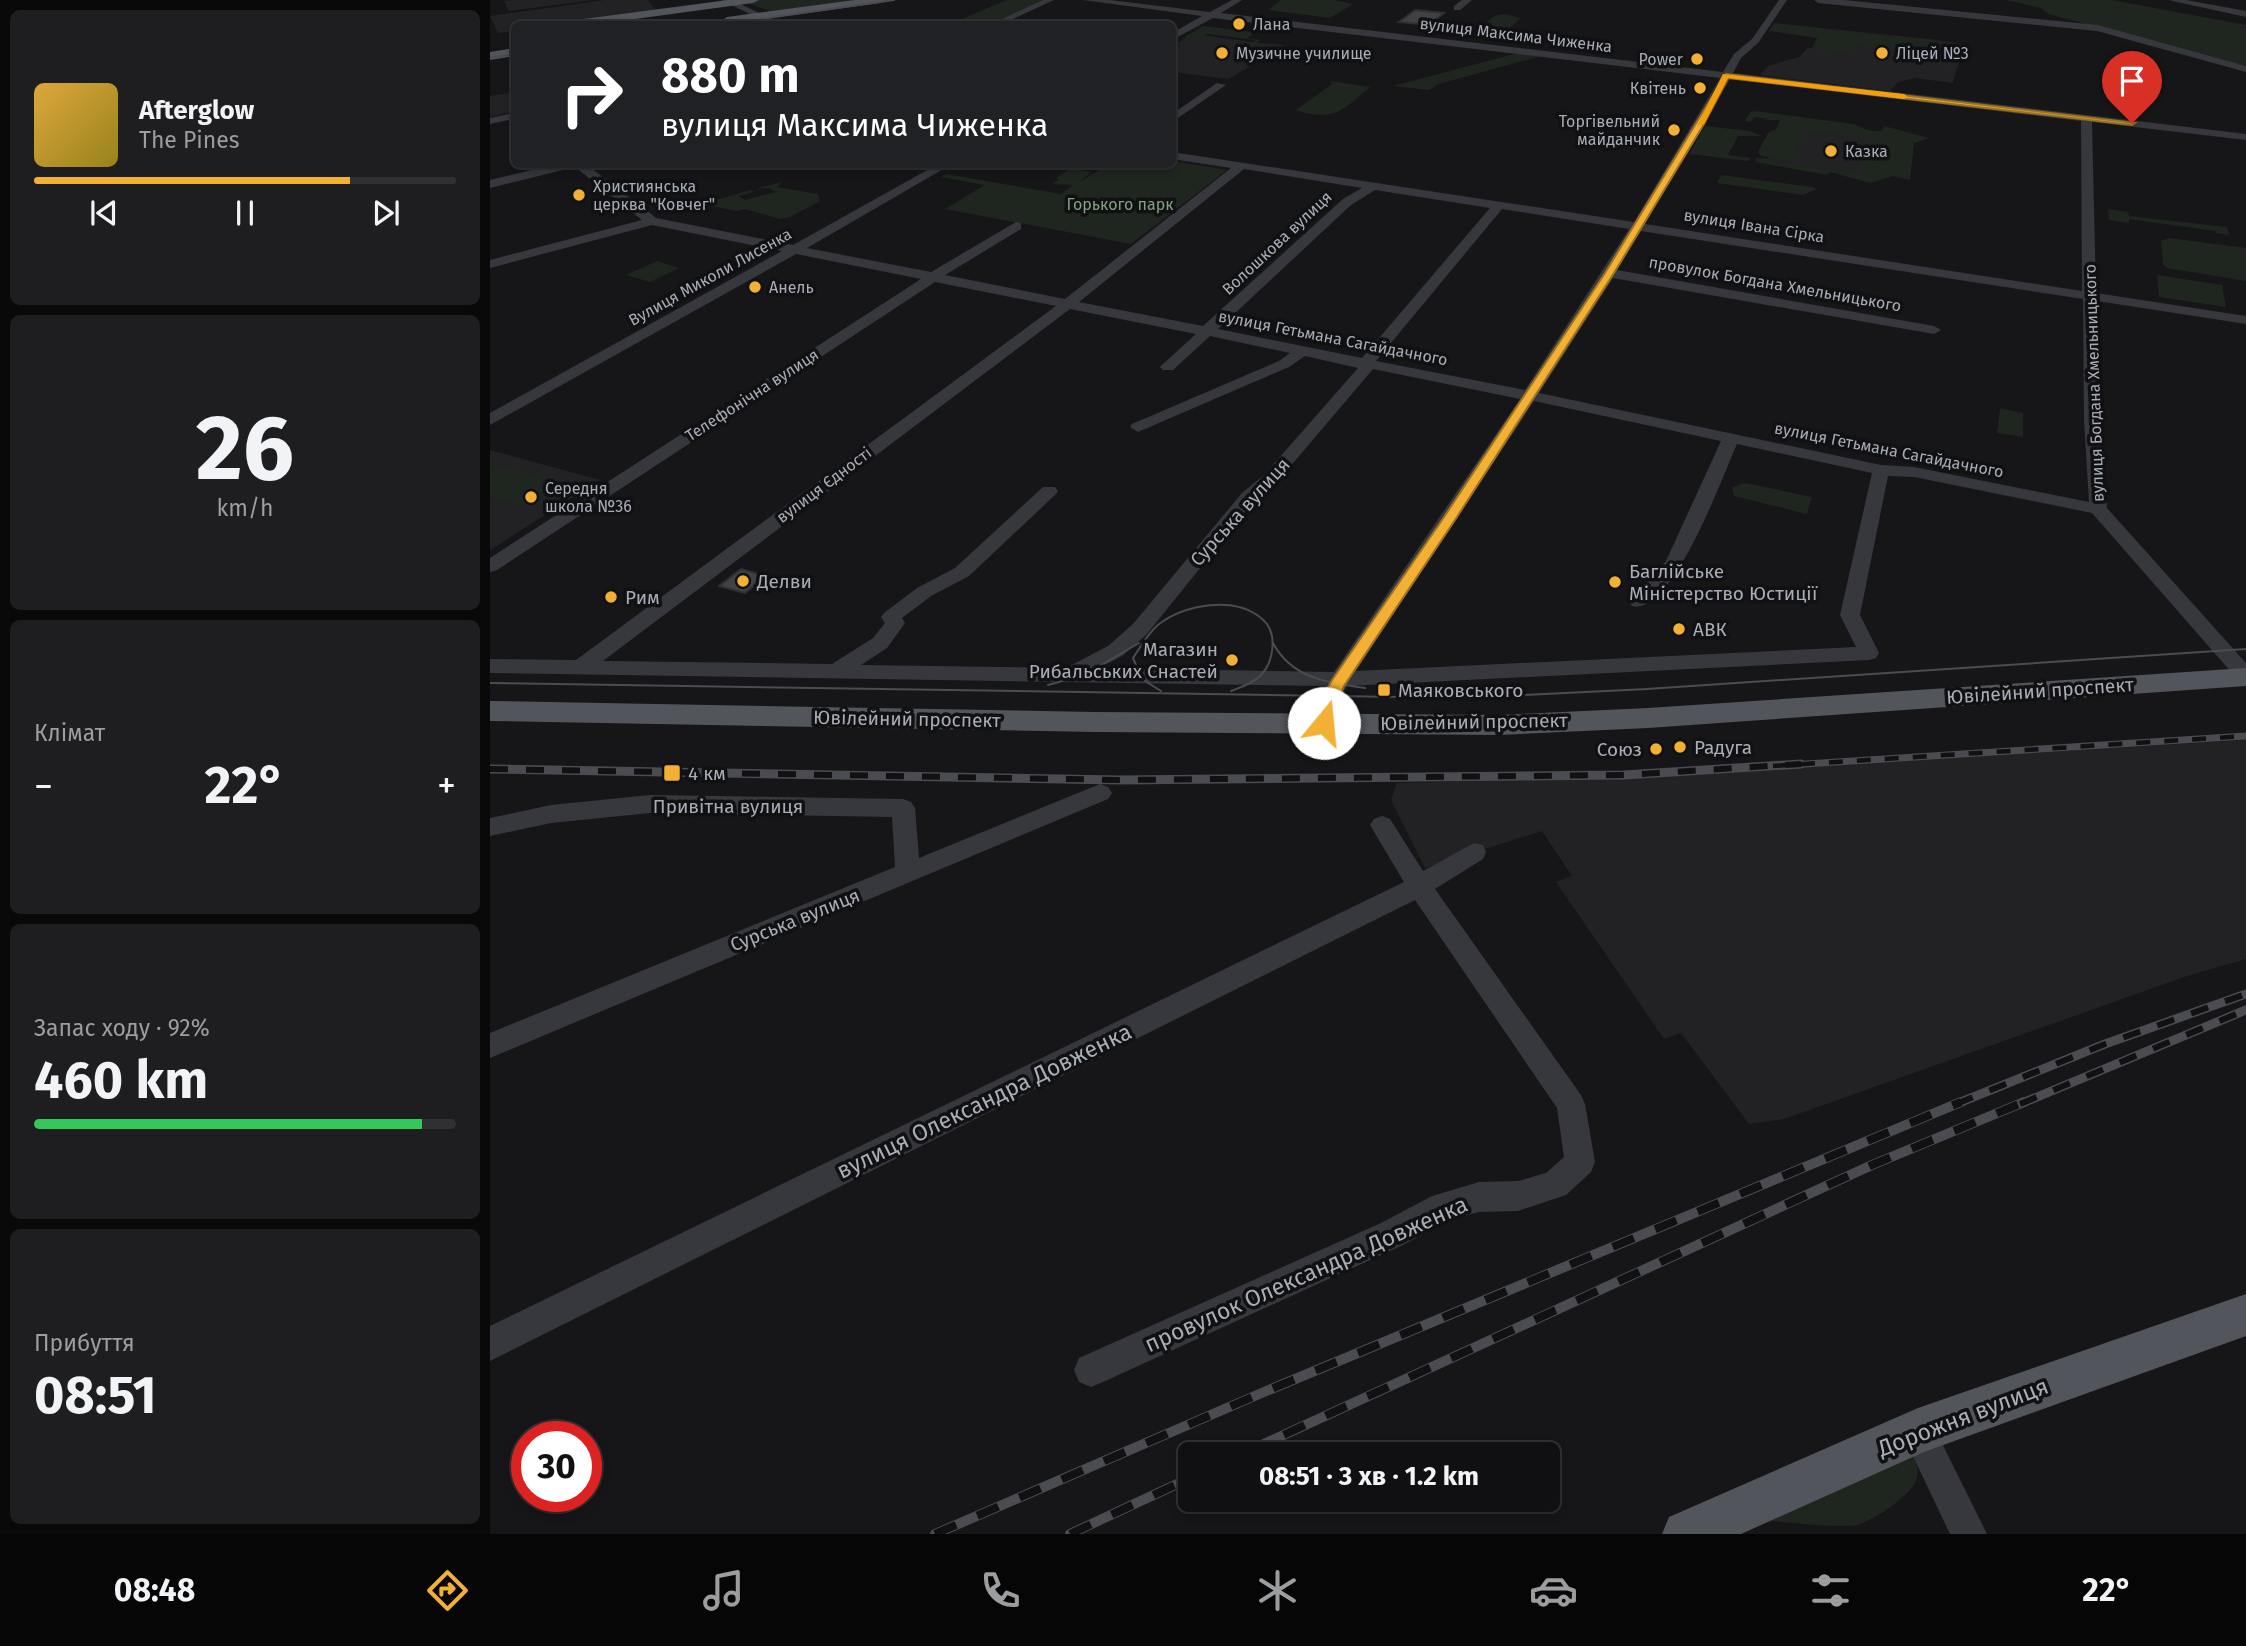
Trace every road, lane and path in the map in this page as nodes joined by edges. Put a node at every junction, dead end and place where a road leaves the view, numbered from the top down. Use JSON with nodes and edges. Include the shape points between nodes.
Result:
{"nodes":[{"id":1,"x":753,"y":0,"type":"edge"},
{"id":2,"x":880,"y":0,"type":"edge"},
{"id":3,"x":1051,"y":0,"type":"edge"},
{"id":4,"x":1087,"y":0,"type":"edge"},
{"id":5,"x":1238,"y":0,"type":"edge"},
{"id":6,"x":1468,"y":0,"type":"edge"},
{"id":7,"x":1783,"y":0,"type":"edge"},
{"id":8,"x":1818,"y":0,"type":"edge"},
{"id":9,"x":2172,"y":0,"type":"edge"},
{"id":10,"x":729,"y":1,"type":"edge"},
{"id":11,"x":1881,"y":3,"type":"edge"},
{"id":12,"x":1457,"y":8,"type":"dead end"},
{"id":13,"x":2246,"y":14,"type":"edge"},
{"id":14,"x":1212,"y":15,"type":"junction"},
{"id":15,"x":761,"y":16,"type":"junction"},
{"id":16,"x":606,"y":21,"type":"edge"},
{"id":17,"x":730,"y":21,"type":"edge"},
{"id":18,"x":771,"y":21,"type":"edge"},
{"id":19,"x":1003,"y":21,"type":"edge"},
{"id":20,"x":1176,"y":35,"type":"edge"},
{"id":21,"x":511,"y":52,"type":"edge"},
{"id":22,"x":490,"y":56,"type":"edge"},
{"id":23,"x":2246,"y":69,"type":"edge"},
{"id":24,"x":1726,"y":76,"type":"junction"},
{"id":25,"x":1221,"y":85,"type":"dead end"},
{"id":26,"x":1176,"y":115,"type":"edge"},
{"id":27,"x":511,"y":117,"type":"edge"},
{"id":28,"x":2086,"y":118,"type":"junction"},
{"id":29,"x":490,"y":121,"type":"edge"},
{"id":30,"x":2233,"y":135,"type":"joint"},
{"id":31,"x":2246,"y":137,"type":"edge"},
{"id":32,"x":1176,"y":156,"type":"edge"},
{"id":33,"x":1242,"y":165,"type":"junction"},
{"id":34,"x":559,"y":168,"type":"edge"},
{"id":35,"x":581,"y":168,"type":"edge"},
{"id":36,"x":940,"y":168,"type":"edge"},
{"id":37,"x":490,"y":184,"type":"edge"},
{"id":38,"x":1373,"y":186,"type":"junction"},
{"id":39,"x":1498,"y":206,"type":"junction"},
{"id":40,"x":652,"y":221,"type":"junction"},
{"id":41,"x":1638,"y":225,"type":"junction"},
{"id":42,"x":1016,"y":226,"type":"dead end"},
{"id":43,"x":796,"y":249,"type":"junction"},
{"id":44,"x":490,"y":264,"type":"edge"},
{"id":45,"x":1609,"y":273,"type":"junction"},
{"id":46,"x":933,"y":277,"type":"junction"},
{"id":47,"x":2090,"y":295,"type":"junction"},
{"id":48,"x":1067,"y":304,"type":"junction"},
{"id":49,"x":2246,"y":320,"type":"edge"},
{"id":50,"x":1934,"y":330,"type":"dead end"},
{"id":51,"x":1207,"y":331,"type":"junction"},
{"id":52,"x":1303,"y":350,"type":"junction"},
{"id":53,"x":1367,"y":362,"type":"junction"},
{"id":54,"x":1168,"y":367,"type":"dead end"},
{"id":55,"x":1530,"y":395,"type":"junction"},
{"id":56,"x":490,"y":420,"type":"edge"},
{"id":57,"x":1138,"y":427,"type":"dead end"},
{"id":58,"x":1731,"y":438,"type":"junction"},
{"id":59,"x":1881,"y":470,"type":"junction"},
{"id":60,"x":1049,"y":491,"type":"dead end"},
{"id":61,"x":2098,"y":509,"type":"junction"},
{"id":62,"x":490,"y":566,"type":"edge"},
{"id":63,"x":1639,"y":601,"type":"dead end"},
{"id":64,"x":490,"y":666,"type":"edge"},
{"id":65,"x":582,"y":667,"type":"junction"},
{"id":66,"x":837,"y":671,"type":"junction"},
{"id":67,"x":1068,"y":675,"type":"junction"},
{"id":68,"x":2246,"y":676,"type":"edge"},
{"id":69,"x":1341,"y":680,"type":"junction"},
{"id":70,"x":490,"y":711,"type":"edge"},
{"id":71,"x":1324,"y":723,"type":"junction"},
{"id":72,"x":1100,"y":793,"type":"dead end"},
{"id":73,"x":1382,"y":825,"type":"dead end"},
{"id":74,"x":490,"y":827,"type":"edge"},
{"id":75,"x":1474,"y":852,"type":"dead end"},
{"id":76,"x":908,"y":873,"type":"junction"},
{"id":77,"x":1419,"y":886,"type":"junction"},
{"id":78,"x":490,"y":1046,"type":"edge"},
{"id":79,"x":2246,"y":1315,"type":"edge"},
{"id":80,"x":490,"y":1344,"type":"edge"},
{"id":81,"x":1091,"y":1370,"type":"dead end"},
{"id":82,"x":1918,"y":1431,"type":"junction"},
{"id":83,"x":1686,"y":1534,"type":"edge"},
{"id":84,"x":1969,"y":1534,"type":"edge"}],
"edges":[{"from":1,"to":10,"type":"main road"},
{"from":2,"to":15,"type":"main road"},
{"from":3,"to":19,"type":"street"},
{"from":4,"to":14,"type":"street","name":"вулиця Максима Чиженка"},
{"from":5,"to":14,"type":"street"},
{"from":6,"to":12,"type":"street"},
{"from":7,"to":24,"type":"street"},
{"from":8,"to":11,"type":"street"},
{"from":9,"to":13,"type":"street"},
{"from":10,"to":15,"type":"street"},
{"from":10,"to":16,"type":"main road"},
{"from":11,"to":23,"type":"street","via":[[2098,29]]},
{"from":14,"to":20,"type":"street"},
{"from":14,"to":24,"type":"street","name":"вулиця Максима Чиженка"},
{"from":15,"to":17,"type":"main road"},
{"from":15,"to":18,"type":"street"},
{"from":21,"to":22,"type":"main road"},
{"from":24,"to":28,"type":"street","name":"вулиця Максима Чиженка"},
{"from":24,"to":41,"type":"street"},
{"from":25,"to":26,"type":"street"},
{"from":27,"to":29,"type":"street"},
{"from":28,"to":30,"type":"street","name":"вулиця Максима Чиженка"},
{"from":28,"to":47,"type":"street","name":"вулиця Богдана Хмельницького"},
{"from":30,"to":31,"type":"street"},
{"from":32,"to":33,"type":"street","name":"вулиця Івана Сірка"},
{"from":33,"to":38,"type":"street","name":"вулиця Івана Сірка"},
{"from":33,"to":48,"type":"street","name":"вулиця Єдності"},
{"from":34,"to":37,"type":"street"},
{"from":35,"to":40,"type":"street","name":"вулиця Гетьмана Сагайдачного"},
{"from":36,"to":43,"type":"street","name":"Вулиця Миколи Лисенка"},
{"from":38,"to":39,"type":"street","name":"вулиця Івана Сірка"},
{"from":38,"to":51,"type":"street","name":"Волошкова вулиця","via":[[1347,202]]},
{"from":39,"to":41,"type":"street","name":"вулиця Івана Сірка"},
{"from":39,"to":53,"type":"street","name":"Сурська вулиця"},
{"from":40,"to":43,"type":"street","name":"вулиця Гетьмана Сагайдачного"},
{"from":40,"to":44,"type":"street"},
{"from":41,"to":45,"type":"street"},
{"from":41,"to":47,"type":"street","name":"вулиця Івана Сірка"},
{"from":42,"to":46,"type":"street","name":"Телефонічна вулиця"},
{"from":43,"to":46,"type":"street","name":"вулиця Гетьмана Сагайдачного"},
{"from":43,"to":56,"type":"street","name":"Вулиця Миколи Лисенка"},
{"from":45,"to":50,"type":"street","name":"провулок Богдана Хмельницького"},
{"from":45,"to":55,"type":"street"},
{"from":46,"to":48,"type":"street","name":"вулиця Гетьмана Сагайдачного"},
{"from":46,"to":62,"type":"street","name":"Телефонічна вулиця"},
{"from":47,"to":49,"type":"street","name":"вулиця Івана Сірка"},
{"from":47,"to":61,"type":"street","name":"вулиця Богдана Хмельницького"},
{"from":48,"to":51,"type":"street","name":"вулиця Гетьмана Сагайдачного"},
{"from":48,"to":65,"type":"street","name":"вулиця Єдності"},
{"from":51,"to":52,"type":"street","name":"вулиця Гетьмана Сагайдачного"},
{"from":51,"to":54,"type":"street"},
{"from":52,"to":53,"type":"street","name":"вулиця Гетьмана Сагайдачного"},
{"from":52,"to":57,"type":"street","via":[[1284,363]]},
{"from":53,"to":55,"type":"street","name":"вулиця Гетьмана Сагайдачного"},
{"from":53,"to":67,"type":"street","name":"Сурська вулиця","via":[[1346,394],[1271,478],[1248,497],[1140,629],[1115,652]]},
{"from":55,"to":58,"type":"street","name":"вулиця Гетьмана Сагайдачного"},
{"from":55,"to":69,"type":"street"},
{"from":58,"to":59,"type":"street","name":"вулиця Гетьмана Сагайдачного"},
{"from":58,"to":63,"type":"street","via":[[1675,561]]},
{"from":59,"to":61,"type":"street","name":"вулиця Гетьмана Сагайдачного","via":[[1914,472]]},
{"from":59,"to":69,"type":"street","via":[[1850,615],[1869,653]]},
{"from":60,"to":66,"type":"street","via":[[962,572],[891,617],[895,623],[880,643]]},
{"from":61,"to":68,"type":"street","name":"вулиця Богдана Хмельницького"},
{"from":64,"to":65,"type":"street"},
{"from":65,"to":66,"type":"street"},
{"from":66,"to":67,"type":"street"},
{"from":67,"to":69,"type":"street"},
{"from":68,"to":71,"type":"main road","name":"Ювілейний проспект","via":[[1648,718],[1500,725]]},
{"from":69,"to":71,"type":"street"},
{"from":70,"to":71,"type":"main road","name":"Ювілейний проспект"},
{"from":72,"to":76,"type":"street","name":"Сурська вулиця"},
{"from":73,"to":77,"type":"street","name":"провулок Олександра Довженка"},
{"from":74,"to":76,"type":"street","name":"Привітна вулиця","via":[[551,814],[650,804],[903,808]]},
{"from":75,"to":77,"type":"street","name":"вулиця Олександра Довженка"},
{"from":76,"to":78,"type":"street","name":"Сурська вулиця"},
{"from":77,"to":80,"type":"street","name":"вулиця Олександра Довженка"},
{"from":77,"to":81,"type":"street","name":"провулок Олександра Довженка","via":[[1571,1104],[1580,1161],[1555,1185],[1518,1196],[1479,1196],[1443,1207]]},
{"from":79,"to":82,"type":"main road","name":"Дорожня вулиця"},
{"from":82,"to":83,"type":"main road","name":"Дорожня вулиця"},
{"from":82,"to":84,"type":"street"}]}
